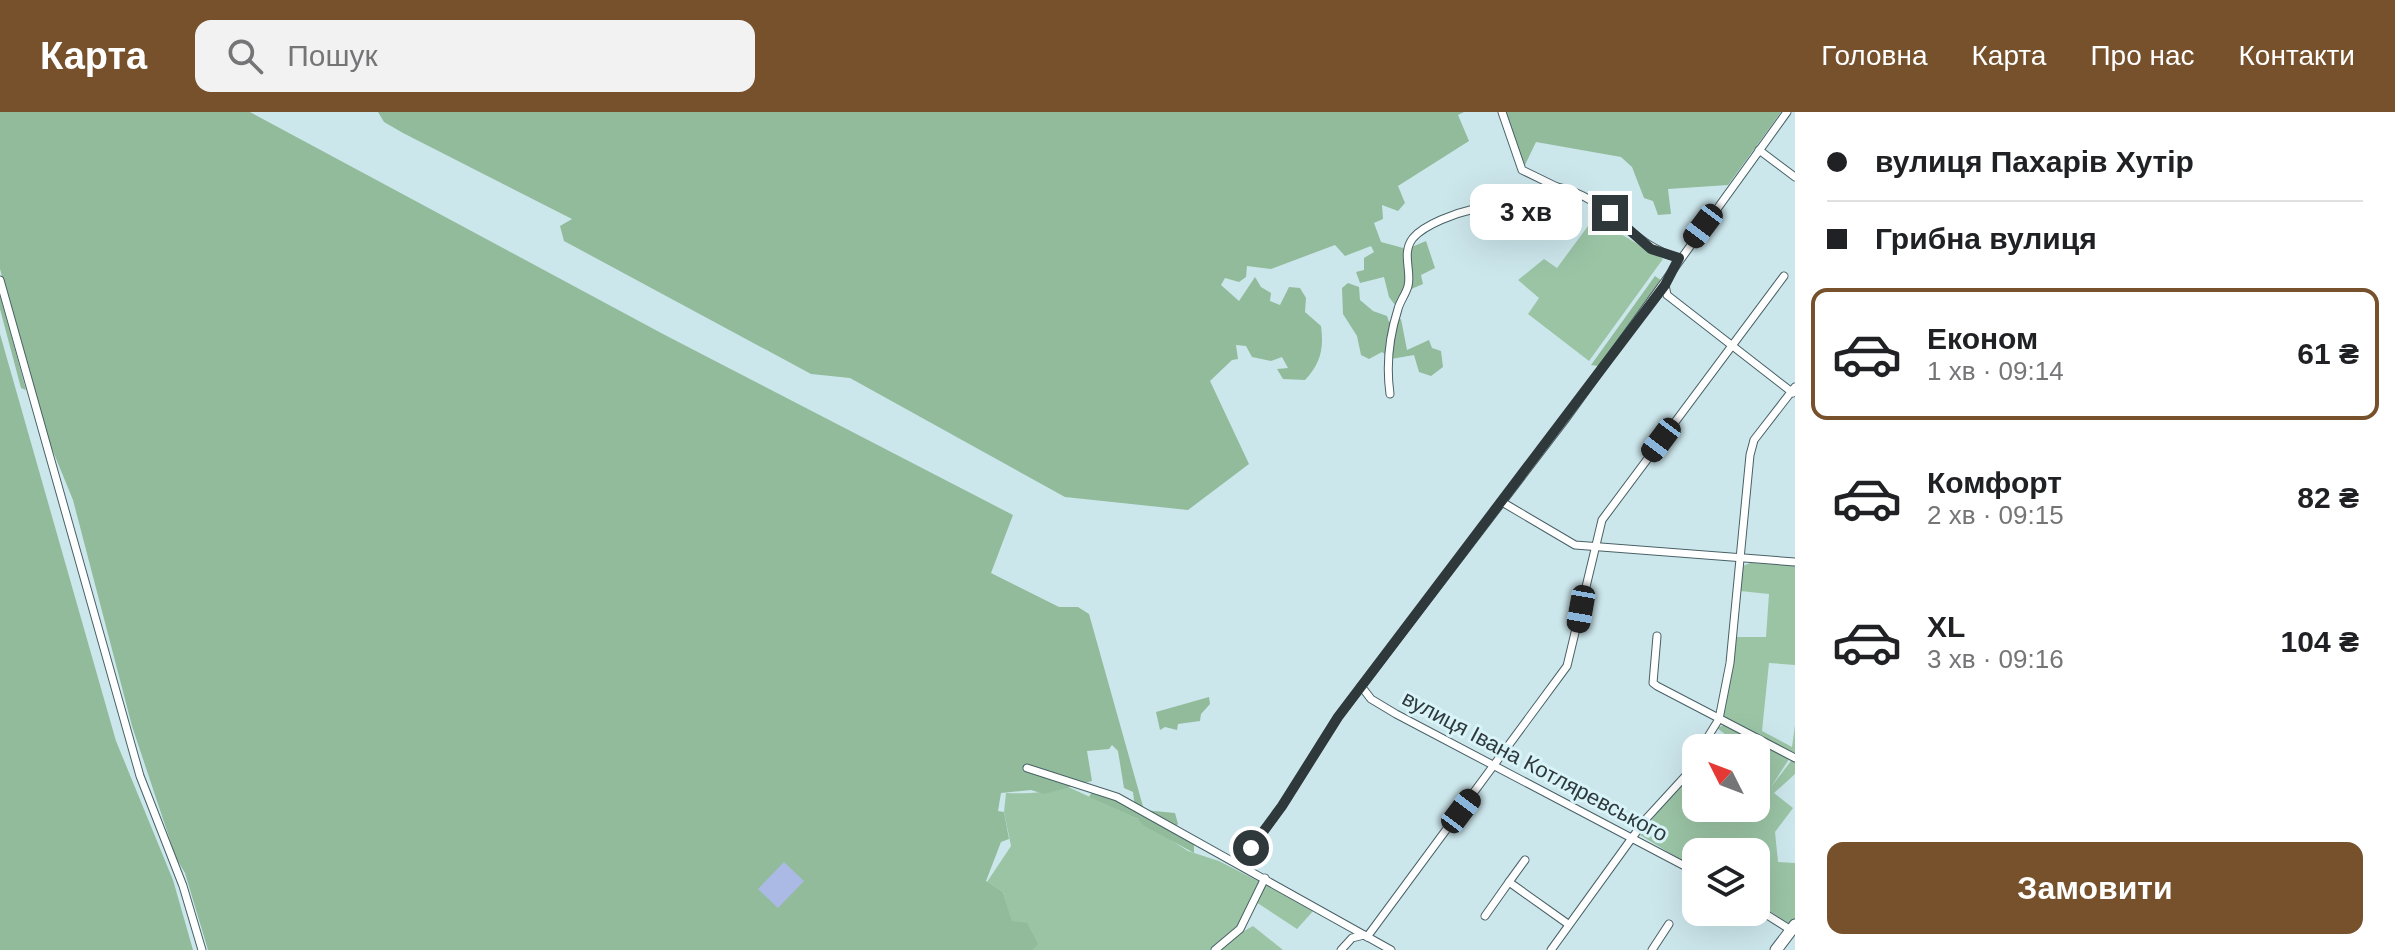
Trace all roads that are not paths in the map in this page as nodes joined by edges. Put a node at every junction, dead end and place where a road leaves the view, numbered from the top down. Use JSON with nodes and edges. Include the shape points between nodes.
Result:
{"nodes":[{"id":1,"x":1502,"y":112,"type":"edge"},
{"id":2,"x":1787,"y":112,"type":"edge"},
{"id":3,"x":1759,"y":150,"type":"junction"},
{"id":4,"x":1795,"y":177,"type":"edge"},
{"id":5,"x":1557,"y":187,"type":"junction"},
{"id":6,"x":1679,"y":258,"type":"junction"},
{"id":7,"x":1784,"y":276,"type":"dead end"},
{"id":8,"x":0,"y":280,"type":"edge"},
{"id":9,"x":1665,"y":285,"type":"junction"},
{"id":10,"x":1732,"y":347,"type":"junction"},
{"id":11,"x":1794,"y":391,"type":"edge"},
{"id":12,"x":1390,"y":394,"type":"dead end"},
{"id":13,"x":1502,"y":502,"type":"junction"},
{"id":14,"x":1595,"y":544,"type":"junction"},
{"id":15,"x":1739,"y":558,"type":"junction"},
{"id":16,"x":1795,"y":562,"type":"edge"},
{"id":17,"x":1657,"y":636,"type":"dead end"},
{"id":18,"x":1361,"y":686,"type":"junction"},
{"id":19,"x":1719,"y":719,"type":"junction"},
{"id":20,"x":1710,"y":734,"type":"edge"},
{"id":21,"x":1795,"y":758,"type":"edge"},
{"id":22,"x":1497,"y":764,"type":"junction"},
{"id":23,"x":1027,"y":768,"type":"dead end"},
{"id":24,"x":1682,"y":778,"type":"edge"},
{"id":25,"x":1633,"y":839,"type":"junction"},
{"id":26,"x":1525,"y":860,"type":"dead end"},
{"id":27,"x":1240,"y":865,"type":"junction"},
{"id":28,"x":1682,"y":865,"type":"edge"},
{"id":29,"x":1265,"y":878,"type":"junction"},
{"id":30,"x":1509,"y":882,"type":"junction"},
{"id":31,"x":1770,"y":915,"type":"edge"},
{"id":32,"x":1485,"y":916,"type":"dead end"},
{"id":33,"x":1568,"y":924,"type":"junction"},
{"id":34,"x":1669,"y":924,"type":"dead end"},
{"id":35,"x":1793,"y":927,"type":"edge"},
{"id":36,"x":1352,"y":933,"type":"junction"},
{"id":37,"x":1366,"y":936,"type":"junction"},
{"id":38,"x":202,"y":950,"type":"edge"},
{"id":39,"x":1215,"y":950,"type":"edge"},
{"id":40,"x":1341,"y":950,"type":"edge"},
{"id":41,"x":1391,"y":950,"type":"edge"},
{"id":42,"x":1551,"y":950,"type":"edge"},
{"id":43,"x":1652,"y":950,"type":"edge"},
{"id":44,"x":1776,"y":950,"type":"edge"}],
"edges":[{"from":1,"to":5,"type":"street","via":[[1522,170]]},
{"from":2,"to":3,"type":"street"},
{"from":3,"to":4,"type":"street"},
{"from":3,"to":6,"type":"street"},
{"from":5,"to":6,"type":"street","via":[[1581,192],[1651,249]]},
{"from":5,"to":12,"type":"street","via":[[1525,226],[1476,208],[1412,239],[1409,284],[1386,362]]},
{"from":6,"to":9,"type":"street"},
{"from":7,"to":10,"type":"street"},
{"from":8,"to":38,"type":"street","via":[[140,776]]},
{"from":9,"to":10,"type":"street","via":[[1667,295]]},
{"from":9,"to":13,"type":"street"},
{"from":10,"to":11,"type":"street"},
{"from":10,"to":14,"type":"street","via":[[1608,511]]},
{"from":11,"to":15,"type":"street","via":[[1754,440]]},
{"from":13,"to":14,"type":"street","via":[[1569,542]]},
{"from":13,"to":18,"type":"street"},
{"from":14,"to":15,"type":"street"},
{"from":14,"to":22,"type":"street","via":[[1569,663]]},
{"from":15,"to":16,"type":"street"},
{"from":15,"to":19,"type":"street","via":[[1732,650]]},
{"from":17,"to":19,"type":"street","via":[[1653,683]]},
{"from":18,"to":22,"type":"street","name":"вулиця Івана Котляревського","via":[[1396,714]]},
{"from":18,"to":27,"type":"street"},
{"from":19,"to":20,"type":"street"},
{"from":19,"to":21,"type":"street"},
{"from":22,"to":25,"type":"street","name":"вулиця Івана Котляревського"},
{"from":22,"to":37,"type":"street"},
{"from":23,"to":27,"type":"street","via":[[1117,797]]},
{"from":24,"to":25,"type":"street"},
{"from":25,"to":28,"type":"street","name":"вулиця Івана Котляревського"},
{"from":25,"to":33,"type":"street"},
{"from":26,"to":30,"type":"street"},
{"from":27,"to":29,"type":"street"},
{"from":29,"to":36,"type":"street"},
{"from":29,"to":39,"type":"street","via":[[1237,933]]},
{"from":30,"to":32,"type":"street"},
{"from":30,"to":33,"type":"street"},
{"from":31,"to":35,"type":"street"},
{"from":33,"to":42,"type":"street"},
{"from":34,"to":43,"type":"street"},
{"from":35,"to":44,"type":"main road"},
{"from":36,"to":37,"type":"street"},
{"from":36,"to":40,"type":"street"},
{"from":37,"to":41,"type":"street"}]}
